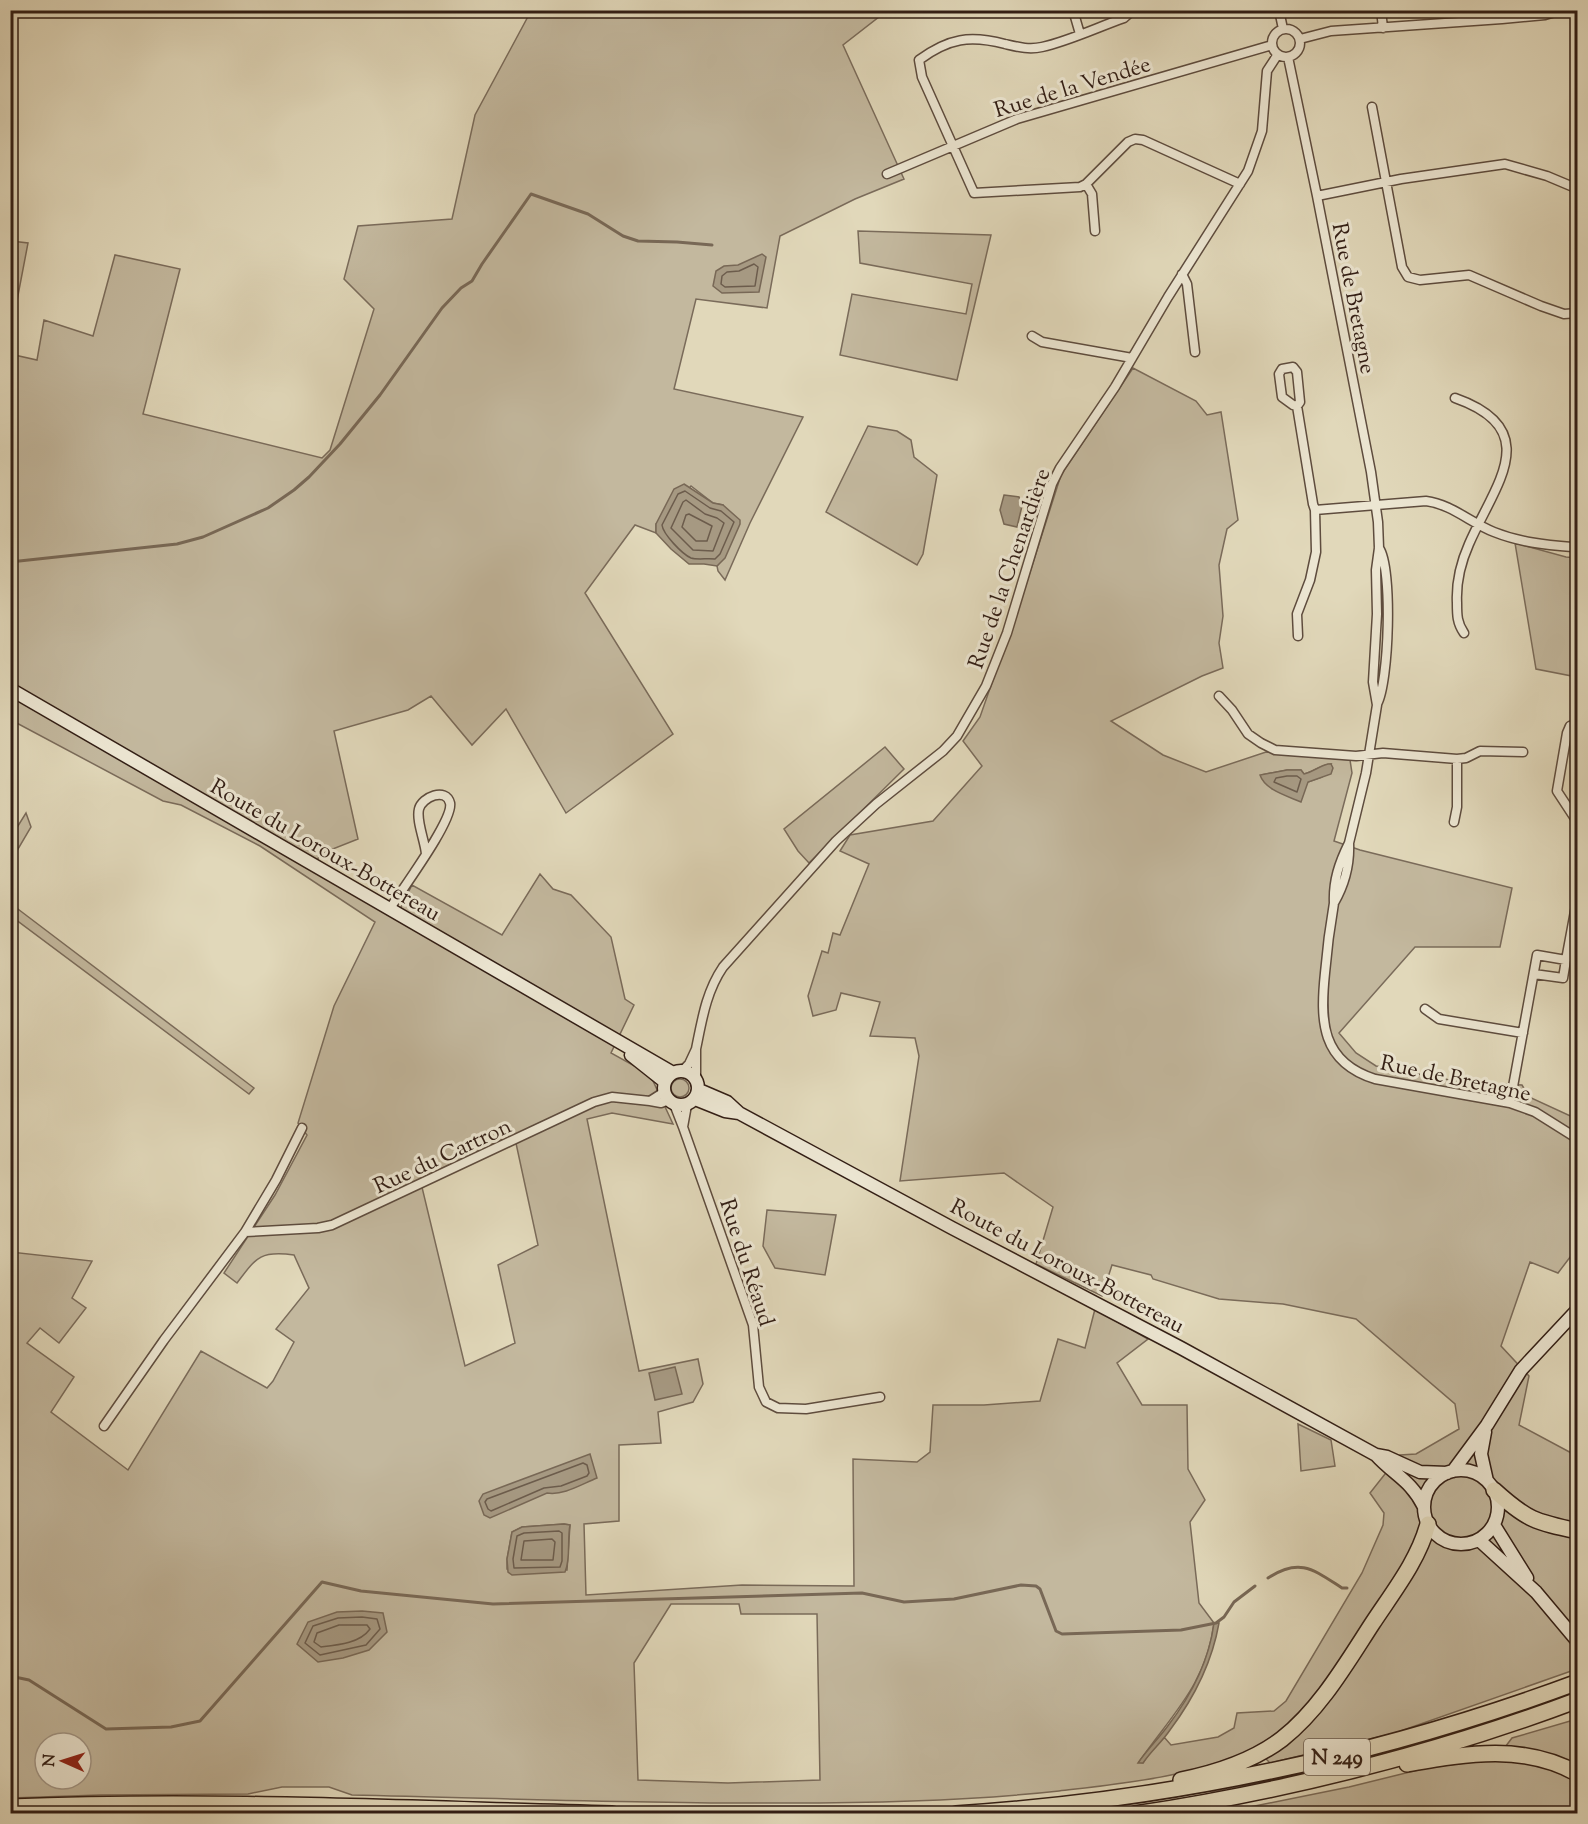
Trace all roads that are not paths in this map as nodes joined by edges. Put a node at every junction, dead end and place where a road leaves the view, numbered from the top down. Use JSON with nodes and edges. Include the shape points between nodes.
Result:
{"nodes":[{"id":1,"x":1072,"y":10,"type":"edge"},
{"id":2,"x":1133,"y":10,"type":"edge"},
{"id":3,"x":1279,"y":10,"type":"edge"},
{"id":4,"x":1381,"y":10,"type":"edge"},
{"id":5,"x":1562,"y":10,"type":"edge"},
{"id":6,"x":1383,"y":28,"type":"junction"},
{"id":7,"x":1283,"y":29,"type":"junction"},
{"id":8,"x":1080,"y":34,"type":"junction"},
{"id":9,"x":1300,"y":39,"type":"junction"},
{"id":10,"x":1272,"y":45,"type":"junction"},
{"id":11,"x":1278,"y":54,"type":"junction"},
{"id":12,"x":1288,"y":57,"type":"junction"},
{"id":13,"x":1372,"y":107,"type":"dead end"},
{"id":14,"x":954,"y":146,"type":"junction"},
{"id":15,"x":887,"y":174,"type":"dead end"},
{"id":16,"x":1387,"y":183,"type":"junction"},
{"id":17,"x":1086,"y":184,"type":"junction"},
{"id":18,"x":1240,"y":184,"type":"junction"},
{"id":19,"x":1578,"y":189,"type":"edge"},
{"id":20,"x":1317,"y":196,"type":"junction"},
{"id":21,"x":1095,"y":231,"type":"dead end"},
{"id":22,"x":1182,"y":274,"type":"junction"},
{"id":23,"x":1578,"y":313,"type":"edge"},
{"id":24,"x":1032,"y":336,"type":"dead end"},
{"id":25,"x":1195,"y":352,"type":"dead end"},
{"id":26,"x":1132,"y":358,"type":"junction"},
{"id":27,"x":1455,"y":398,"type":"dead end"},
{"id":28,"x":1297,"y":406,"type":"dead end"},
{"id":29,"x":1376,"y":505,"type":"junction"},
{"id":30,"x":1316,"y":510,"type":"junction"},
{"id":31,"x":1479,"y":524,"type":"junction"},
{"id":32,"x":1572,"y":547,"type":"dead end"},
{"id":33,"x":1464,"y":633,"type":"dead end"},
{"id":34,"x":1298,"y":636,"type":"dead end"},
{"id":35,"x":10,"y":689,"type":"edge"},
{"id":36,"x":1219,"y":696,"type":"dead end"},
{"id":37,"x":1577,"y":723,"type":"edge"},
{"id":38,"x":1523,"y":752,"type":"dead end"},
{"id":39,"x":1370,"y":753,"type":"junction"},
{"id":40,"x":1457,"y":759,"type":"junction"},
{"id":41,"x":1454,"y":822,"type":"dead end"},
{"id":42,"x":1578,"y":824,"type":"edge"},
{"id":43,"x":426,"y":854,"type":"junction"},
{"id":44,"x":1578,"y":895,"type":"edge"},
{"id":45,"x":389,"y":910,"type":"junction"},
{"id":46,"x":1566,"y":960,"type":"junction"},
{"id":47,"x":1534,"y":974,"type":"junction"},
{"id":48,"x":1425,"y":1009,"type":"dead end"},
{"id":49,"x":1523,"y":1033,"type":"junction"},
{"id":50,"x":696,"y":1049,"type":"junction"},
{"id":51,"x":680,"y":1089,"type":"junction"},
{"id":52,"x":1510,"y":1103,"type":"junction"},
{"id":53,"x":302,"y":1128,"type":"dead end"},
{"id":54,"x":1578,"y":1139,"type":"edge"},
{"id":55,"x":245,"y":1232,"type":"junction"},
{"id":56,"x":1578,"y":1309,"type":"edge"},
{"id":57,"x":880,"y":1397,"type":"dead end"},
{"id":58,"x":1487,"y":1425,"type":"junction"},
{"id":59,"x":104,"y":1426,"type":"dead end"},
{"id":60,"x":1376,"y":1455,"type":"junction"},
{"id":61,"x":1450,"y":1472,"type":"junction"},
{"id":62,"x":1491,"y":1486,"type":"junction"},
{"id":63,"x":1424,"y":1506,"type":"junction"},
{"id":64,"x":1428,"y":1524,"type":"junction"},
{"id":65,"x":1494,"y":1525,"type":"junction"},
{"id":66,"x":1578,"y":1531,"type":"edge"},
{"id":67,"x":1479,"y":1540,"type":"junction"},
{"id":68,"x":1536,"y":1592,"type":"junction"},
{"id":69,"x":1578,"y":1642,"type":"edge"},
{"id":70,"x":1578,"y":1682,"type":"edge"},
{"id":71,"x":1578,"y":1700,"type":"edge"},
{"id":72,"x":1377,"y":1765,"type":"junction"},
{"id":73,"x":1578,"y":1774,"type":"edge"},
{"id":74,"x":1089,"y":1803,"type":"junction"},
{"id":75,"x":10,"y":1807,"type":"edge"},
{"id":76,"x":612,"y":1814,"type":"edge"},
{"id":77,"x":956,"y":1814,"type":"edge"},
{"id":78,"x":1135,"y":1814,"type":"edge"}],
"edges":[{"from":1,"to":8,"type":"street"},
{"from":2,"to":8,"type":"street","via":[[1124,18]]},
{"from":3,"to":7,"type":"street"},
{"from":4,"to":6,"type":"street"},
{"from":5,"to":6,"type":"street","via":[[1545,15]]},
{"from":6,"to":9,"type":"street","via":[[1331,31]]},
{"from":7,"to":9,"type":"street","via":[[1293,30]]},
{"from":7,"to":10,"type":"street","via":[[1274,36]]},
{"from":8,"to":14,"type":"street","via":[[1025,48],[981,38],[962,39],[920,60],[922,77]]},
{"from":9,"to":12,"type":"street","via":[[1298,51]]},
{"from":10,"to":11,"type":"street"},
{"from":10,"to":14,"type":"street","name":"Rue de la Vendée","via":[[1042,111]]},
{"from":11,"to":12,"type":"street"},
{"from":11,"to":18,"type":"street","name":"Rue de la Chenardière","via":[[1266,75],[1260,142]]},
{"from":12,"to":20,"type":"street","name":"Rue de Bretagne"},
{"from":13,"to":16,"type":"street"},
{"from":14,"to":15,"type":"street","name":"Rue de la Vendée"},
{"from":14,"to":17,"type":"street","via":[[974,193]]},
{"from":16,"to":19,"type":"street","via":[[1505,164]]},
{"from":16,"to":20,"type":"street"},
{"from":16,"to":23,"type":"street","via":[[1402,267],[1408,277],[1420,280],[1469,275],[1541,306],[1564,314]]},
{"from":17,"to":18,"type":"street","via":[[1135,139]]},
{"from":17,"to":21,"type":"street","via":[[1092,194]]},
{"from":18,"to":22,"type":"street","name":"Rue de la Chenardière"},
{"from":20,"to":29,"type":"street","name":"Rue de Bretagne"},
{"from":22,"to":25,"type":"street"},
{"from":22,"to":26,"type":"street","name":"Rue de la Chenardière"},
{"from":24,"to":26,"type":"street","via":[[1042,342]]},
{"from":26,"to":50,"type":"street","name":"Rue de la Chenardière","via":[[1052,484],[1007,633],[982,694],[957,736],[836,841],[723,967],[705,1004]]},
{"from":27,"to":31,"type":"street","via":[[1489,416],[1501,429],[1507,445],[1505,470]]},
{"from":28,"to":30,"type":"street"},
{"from":29,"to":30,"type":"street"},
{"from":29,"to":31,"type":"street","via":[[1434,502]]},
{"from":29,"to":39,"type":"street","name":"Rue de Bretagne","via":[[1379,548],[1373,682],[1377,705]]},
{"from":30,"to":34,"type":"street","via":[[1316,552],[1297,614]]},
{"from":31,"to":32,"type":"street","via":[[1527,542]]},
{"from":31,"to":33,"type":"street","via":[[1460,571],[1457,617]]},
{"from":35,"to":45,"type":"main road","name":"Route du Loroux-Bottereau"},
{"from":36,"to":39,"type":"street","via":[[1248,734],[1267,747],[1356,756]]},
{"from":37,"to":42,"type":"street","via":[[1567,733],[1557,786]]},
{"from":38,"to":40,"type":"street","via":[[1480,751]]},
{"from":39,"to":40,"type":"street"},
{"from":39,"to":52,"type":"street","name":"Rue de Bretagne","via":[[1334,888],[1323,1012],[1328,1038],[1340,1058],[1376,1079]]},
{"from":40,"to":41,"type":"street"},
{"from":43,"to":43,"type":"street","via":[[450,812],[448,799],[441,795],[432,795],[418,811]]},
{"from":43,"to":45,"type":"street"},
{"from":44,"to":46,"type":"street"},
{"from":45,"to":51,"type":"main road","name":"Route du Loroux-Bottereau","via":[[639,1053]]},
{"from":46,"to":47,"type":"street","via":[[1563,978]]},
{"from":46,"to":47,"type":"street","via":[[1537,955]]},
{"from":47,"to":49,"type":"street"},
{"from":48,"to":49,"type":"street","via":[[1438,1019]]},
{"from":49,"to":52,"type":"street"},
{"from":50,"to":51,"type":"street","name":"Rue de la Chenardière"},
{"from":50,"to":51,"type":"street","name":"Rue de la Chenardière"},
{"from":51,"to":55,"type":"street","name":"Rue du Cartron","via":[[650,1101],[612,1097],[594,1102],[332,1226]]},
{"from":51,"to":57,"type":"street","name":"Rue du Réaud","via":[[683,1127],[753,1325],[759,1387],[766,1402],[778,1408],[806,1408]]},
{"from":51,"to":60,"type":"main road","name":"Route du Loroux-Bottereau","via":[[727,1102],[740,1113]]},
{"from":52,"to":54,"type":"street","name":"Rue de Bretagne","via":[[1535,1112]]},
{"from":53,"to":55,"type":"street"},
{"from":55,"to":59,"type":"street"},
{"from":56,"to":58,"type":"main road","via":[[1521,1370]]},
{"from":58,"to":61,"type":"main road"},
{"from":58,"to":62,"type":"main road","via":[[1481,1454]]},
{"from":60,"to":61,"type":"main road","name":"Route du Loroux-Bottereau","via":[[1420,1472]]},
{"from":60,"to":63,"type":"main road","name":"Route du Loroux-Bottereau","via":[[1417,1491]]},
{"from":61,"to":62,"type":"main road","via":[[1473,1472]]},
{"from":61,"to":63,"type":"main road","via":[[1430,1487]]},
{"from":62,"to":65,"type":"main road","via":[[1498,1509]]},
{"from":62,"to":66,"type":"highway","via":[[1517,1512],[1530,1519]]},
{"from":63,"to":64,"type":"main road"},
{"from":64,"to":67,"type":"main road","via":[[1439,1538],[1448,1542],[1464,1545]]},
{"from":64,"to":74,"type":"highway","via":[[1411,1565],[1333,1682],[1281,1740],[1219,1770],[1103,1793]]},
{"from":65,"to":67,"type":"main road"},
{"from":65,"to":68,"type":"main road"},
{"from":67,"to":68,"type":"main road"},
{"from":68,"to":69,"type":"main road"},
{"from":70,"to":74,"type":"highway","number":"N 249","via":[[1433,1731],[1307,1765]]},
{"from":71,"to":72,"type":"highway","number":"N 249"},
{"from":72,"to":73,"type":"highway","via":[[1393,1767],[1506,1752],[1539,1758]]},
{"from":72,"to":78,"type":"highway","number":"N 249"},
{"from":74,"to":77,"type":"highway","number":"N 249"},
{"from":75,"to":76,"type":"highway","via":[[233,1805]]}]}
